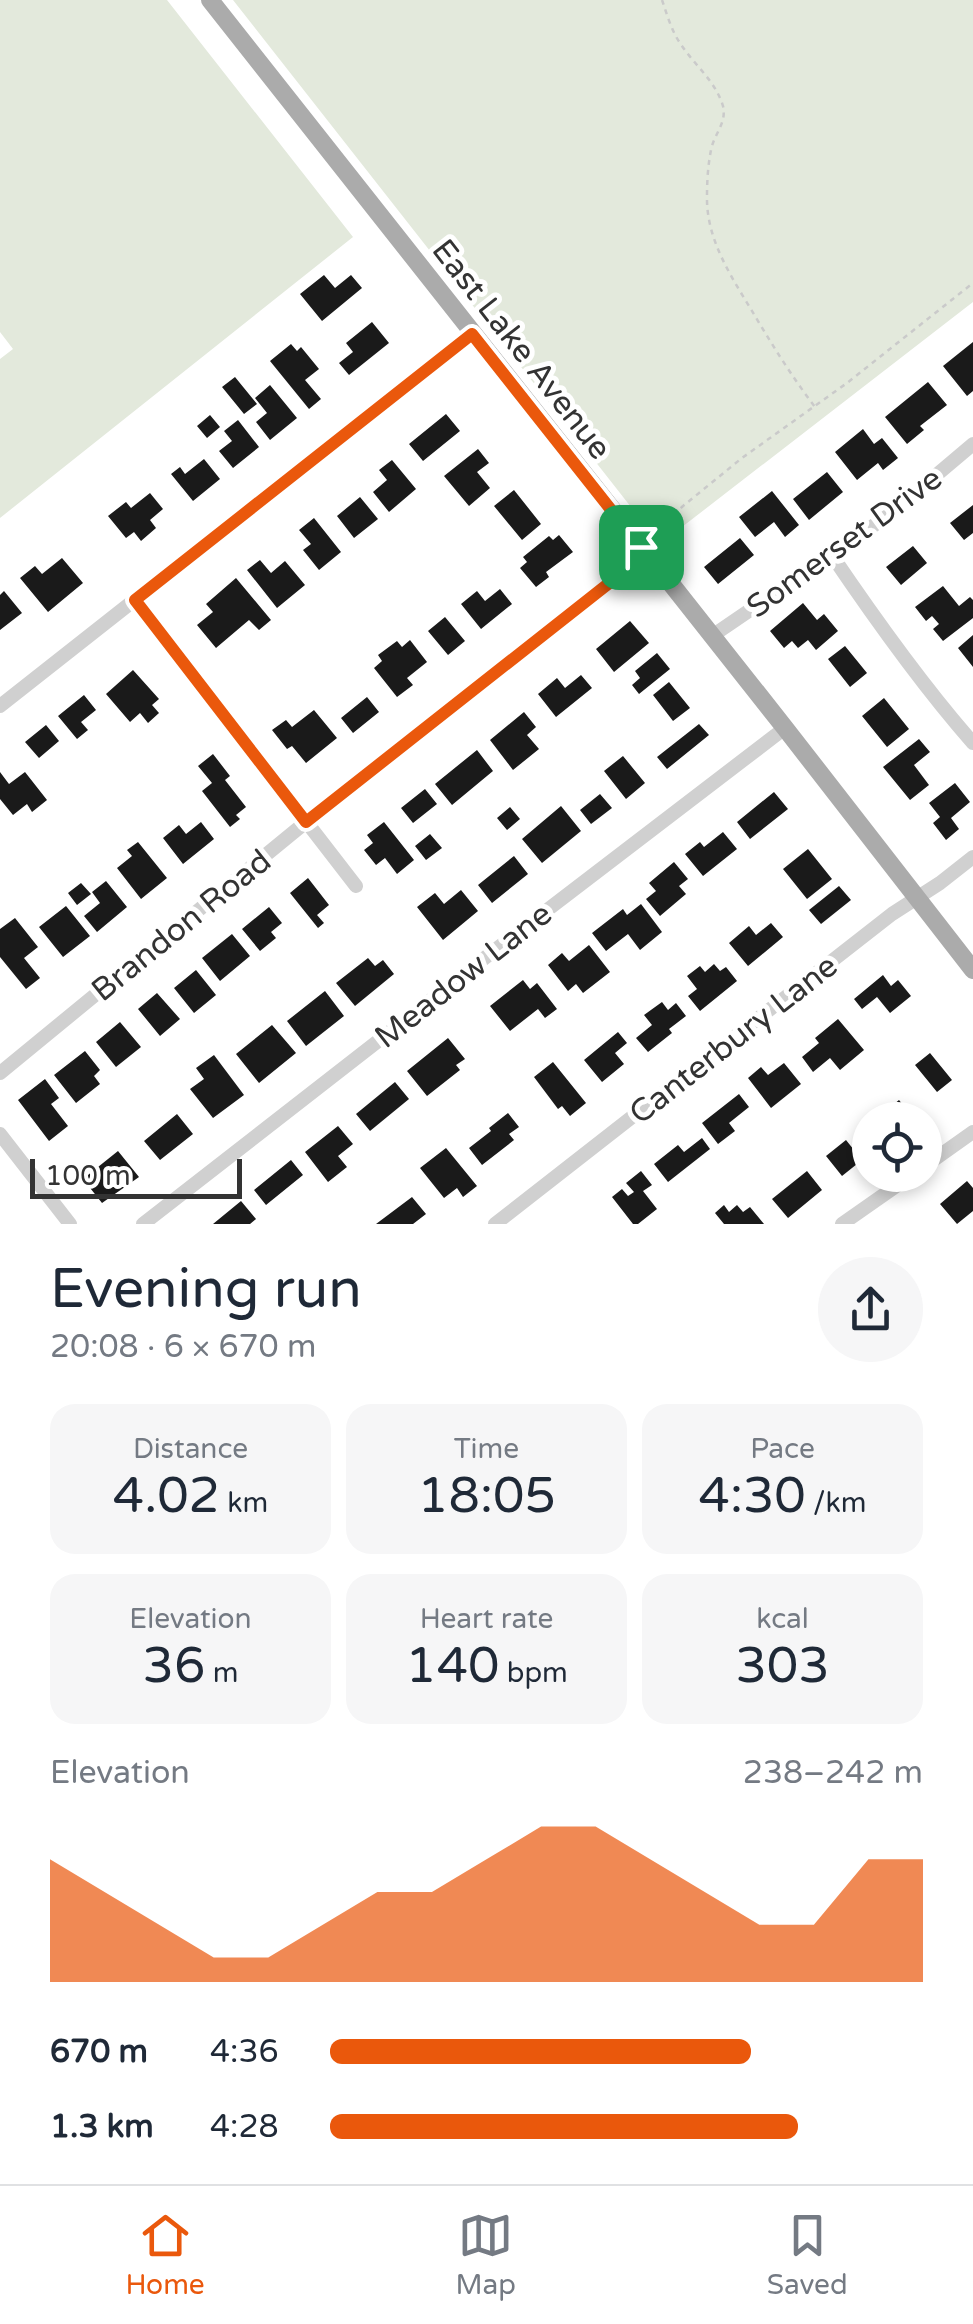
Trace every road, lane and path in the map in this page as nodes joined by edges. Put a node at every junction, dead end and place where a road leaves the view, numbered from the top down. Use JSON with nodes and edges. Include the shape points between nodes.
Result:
{"nodes":[{"id":1,"x":210,"y":0,"type":"edge"},
{"id":2,"x":662,"y":0,"type":"edge"},
{"id":3,"x":973,"y":284,"type":"edge"},
{"id":4,"x":472,"y":334,"type":"junction"},
{"id":5,"x":815,"y":407,"type":"junction"},
{"id":6,"x":973,"y":444,"type":"edge"},
{"id":7,"x":644,"y":551,"type":"junction"},
{"id":8,"x":832,"y":554,"type":"junction"},
{"id":9,"x":135,"y":600,"type":"junction"},
{"id":10,"x":712,"y":636,"type":"junction"},
{"id":11,"x":0,"y":706,"type":"edge"},
{"id":12,"x":785,"y":728,"type":"junction"},
{"id":13,"x":973,"y":744,"type":"edge"},
{"id":14,"x":306,"y":822,"type":"junction"},
{"id":15,"x":973,"y":857,"type":"edge"},
{"id":16,"x":356,"y":886,"type":"dead end"},
{"id":17,"x":916,"y":898,"type":"junction"},
{"id":18,"x":973,"y":970,"type":"edge"},
{"id":19,"x":0,"y":1073,"type":"edge"},
{"id":20,"x":973,"y":1132,"type":"edge"},
{"id":21,"x":0,"y":1134,"type":"edge"},
{"id":22,"x":942,"y":1154,"type":"edge"},
{"id":23,"x":888,"y":1192,"type":"edge"},
{"id":24,"x":70,"y":1224,"type":"edge"},
{"id":25,"x":143,"y":1224,"type":"edge"},
{"id":26,"x":495,"y":1224,"type":"edge"},
{"id":27,"x":842,"y":1224,"type":"edge"}],
"edges":[{"from":1,"to":4,"type":"main road","name":"East Lake Avenue"},
{"from":2,"to":5,"type":"path","via":[[675,35],[710,80],[724,111],[708,176],[715,244]]},
{"from":3,"to":5,"type":"path"},
{"from":4,"to":7,"type":"main road","name":"East Lake Avenue"},
{"from":4,"to":9,"type":"street"},
{"from":5,"to":7,"type":"path","via":[[683,506]]},
{"from":6,"to":8,"type":"street","name":"Somerset Drive"},
{"from":7,"to":10,"type":"main road","name":"East Lake Avenue"},
{"from":7,"to":14,"type":"street","name":"Brandon Road"},
{"from":8,"to":10,"type":"street","name":"Somerset Drive"},
{"from":8,"to":13,"type":"street"},
{"from":9,"to":11,"type":"street"},
{"from":9,"to":14,"type":"street"},
{"from":10,"to":12,"type":"main road","name":"East Lake Avenue"},
{"from":12,"to":17,"type":"main road","name":"East Lake Avenue"},
{"from":12,"to":25,"type":"street","name":"Meadow Lane"},
{"from":14,"to":16,"type":"street"},
{"from":14,"to":19,"type":"street","name":"Brandon Road"},
{"from":15,"to":17,"type":"street","name":"Canterbury Lane"},
{"from":17,"to":18,"type":"main road","name":"East Lake Avenue"},
{"from":17,"to":26,"type":"street","name":"Canterbury Lane"},
{"from":20,"to":22,"type":"street"},
{"from":21,"to":24,"type":"street"},
{"from":23,"to":27,"type":"street"}]}
